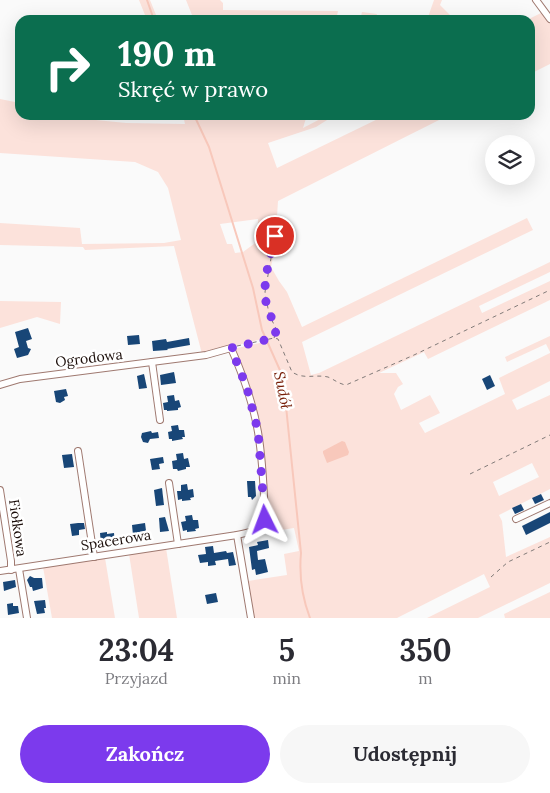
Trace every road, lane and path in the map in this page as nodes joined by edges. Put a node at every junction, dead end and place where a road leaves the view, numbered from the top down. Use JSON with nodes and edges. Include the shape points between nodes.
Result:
{"nodes":[{"id":1,"x":536,"y":0,"type":"edge"},
{"id":2,"x":550,"y":19,"type":"edge"},
{"id":3,"x":275,"y":236,"type":"dead end"},
{"id":4,"x":550,"y":290,"type":"edge"},
{"id":5,"x":274,"y":338,"type":"junction"},
{"id":6,"x":231,"y":348,"type":"junction"},
{"id":7,"x":152,"y":362,"type":"junction"},
{"id":8,"x":0,"y":385,"type":"edge"},
{"id":9,"x":160,"y":420,"type":"dead end"},
{"id":10,"x":550,"y":435,"type":"edge"},
{"id":11,"x":78,"y":451,"type":"dead end"},
{"id":12,"x":470,"y":474,"type":"dead end"},
{"id":13,"x":170,"y":483,"type":"dead end"},
{"id":14,"x":0,"y":490,"type":"edge"},
{"id":15,"x":550,"y":503,"type":"edge"},
{"id":16,"x":516,"y":519,"type":"dead end"},
{"id":17,"x":237,"y":535,"type":"junction"},
{"id":18,"x":550,"y":542,"type":"edge"},
{"id":19,"x":178,"y":544,"type":"junction"},
{"id":20,"x":94,"y":556,"type":"junction"},
{"id":21,"x":19,"y":568,"type":"junction"},
{"id":22,"x":11,"y":570,"type":"junction"},
{"id":23,"x":0,"y":571,"type":"edge"},
{"id":24,"x":490,"y":577,"type":"dead end"},
{"id":25,"x":27,"y":618,"type":"edge"},
{"id":26,"x":251,"y":618,"type":"edge"}],
"edges":[{"from":1,"to":2,"type":"street"},
{"from":3,"to":5,"type":"path","via":[[265,292],[269,314],[277,331]]},
{"from":4,"to":5,"type":"path","via":[[346,385],[324,377],[307,377],[292,372],[278,339]]},
{"from":5,"to":6,"type":"path"},
{"from":6,"to":7,"type":"street","name":"Ogrodowa","via":[[206,355]]},
{"from":6,"to":17,"type":"street","name":"Spacerowa","via":[[247,388],[258,431],[265,520],[257,531]]},
{"from":7,"to":8,"type":"street","name":"Ogrodowa","via":[[20,379]]},
{"from":7,"to":9,"type":"street"},
{"from":10,"to":12,"type":"path"},
{"from":11,"to":20,"type":"street"},
{"from":13,"to":19,"type":"street"},
{"from":14,"to":22,"type":"street","name":"Fiołkowa"},
{"from":15,"to":16,"type":"street"},
{"from":17,"to":19,"type":"street","name":"Spacerowa"},
{"from":17,"to":26,"type":"street"},
{"from":18,"to":24,"type":"path","via":[[508,562]]},
{"from":19,"to":20,"type":"street","name":"Spacerowa"},
{"from":20,"to":21,"type":"street","name":"Spacerowa"},
{"from":21,"to":22,"type":"street","name":"Spacerowa"},
{"from":21,"to":25,"type":"street"},
{"from":22,"to":23,"type":"street","name":"Spacerowa"}]}
